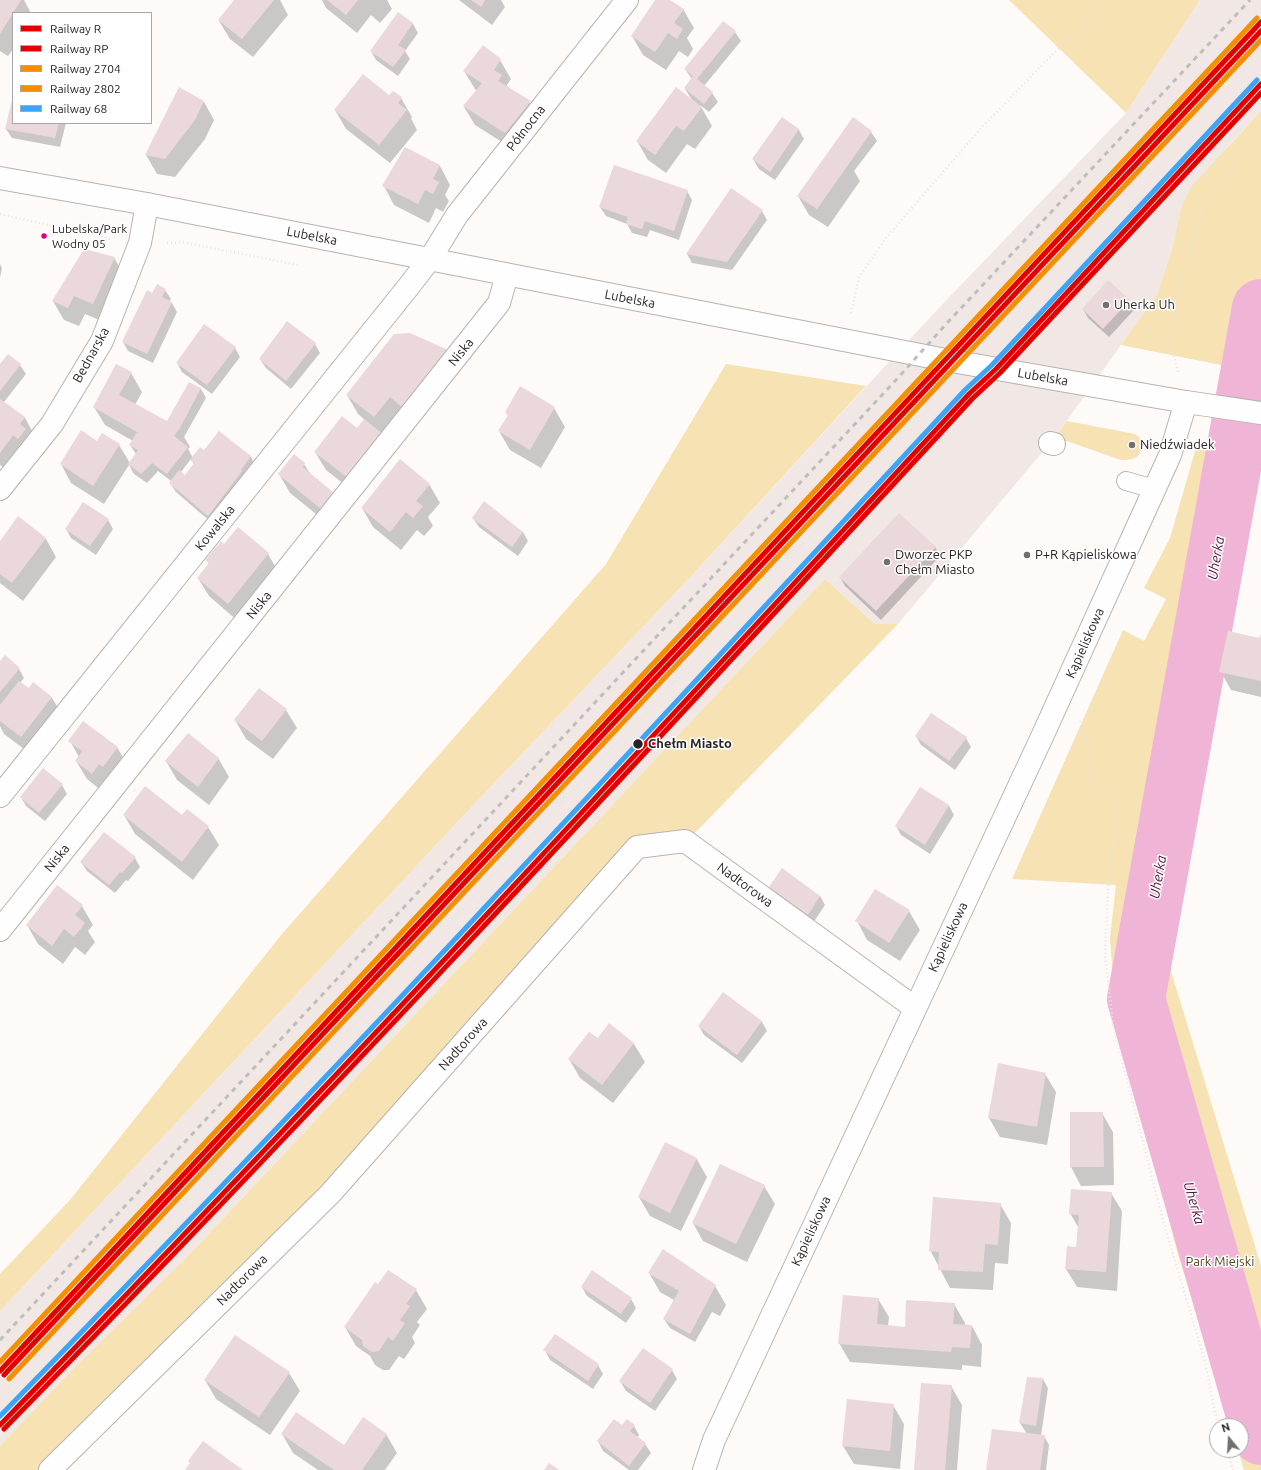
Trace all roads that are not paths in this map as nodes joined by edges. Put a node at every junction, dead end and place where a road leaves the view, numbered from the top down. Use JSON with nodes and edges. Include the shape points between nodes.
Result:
{"nodes":[{"id":1,"x":627,"y":0,"type":"edge"},
{"id":2,"x":0,"y":178,"type":"edge"},
{"id":3,"x":147,"y":204,"type":"junction"},
{"id":4,"x":430,"y":259,"type":"junction"},
{"id":5,"x":507,"y":275,"type":"junction"},
{"id":6,"x":1186,"y":402,"type":"junction"},
{"id":7,"x":1261,"y":413,"type":"edge"},
{"id":8,"x":1126,"y":480,"type":"dead end"},
{"id":9,"x":0,"y":489,"type":"edge"},
{"id":10,"x":1154,"y":490,"type":"junction"},
{"id":11,"x":0,"y":796,"type":"edge"},
{"id":12,"x":0,"y":930,"type":"edge"},
{"id":13,"x":915,"y":1008,"type":"junction"},
{"id":14,"x":50,"y":1470,"type":"edge"},
{"id":15,"x":704,"y":1470,"type":"edge"}],
"edges":[{"from":1,"to":4,"type":"street","name":"Północna","via":[[457,214]]},
{"from":2,"to":3,"type":"street","name":"Lubelska"},
{"from":3,"to":4,"type":"street","name":"Lubelska"},
{"from":3,"to":9,"type":"street","name":"Bednarska","via":[[140,243],[102,341],[52,424]]},
{"from":4,"to":5,"type":"street","name":"Lubelska"},
{"from":4,"to":11,"type":"street","name":"Kowalska"},
{"from":5,"to":6,"type":"street","name":"Lubelska","via":[[953,362]]},
{"from":5,"to":12,"type":"street","name":"Niska","via":[[499,303]]},
{"from":6,"to":7,"type":"street","name":"Lubelska"},
{"from":6,"to":10,"type":"street","name":"Kąpieliskowa","via":[[1170,456]]},
{"from":8,"to":10,"type":"lane"},
{"from":10,"to":13,"type":"street","name":"Kąpieliskowa"},
{"from":13,"to":14,"type":"street","name":"Nadtorowa","via":[[685,842],[637,847],[330,1194]]},
{"from":13,"to":15,"type":"street","name":"Kąpieliskowa","via":[[714,1440]]}]}
